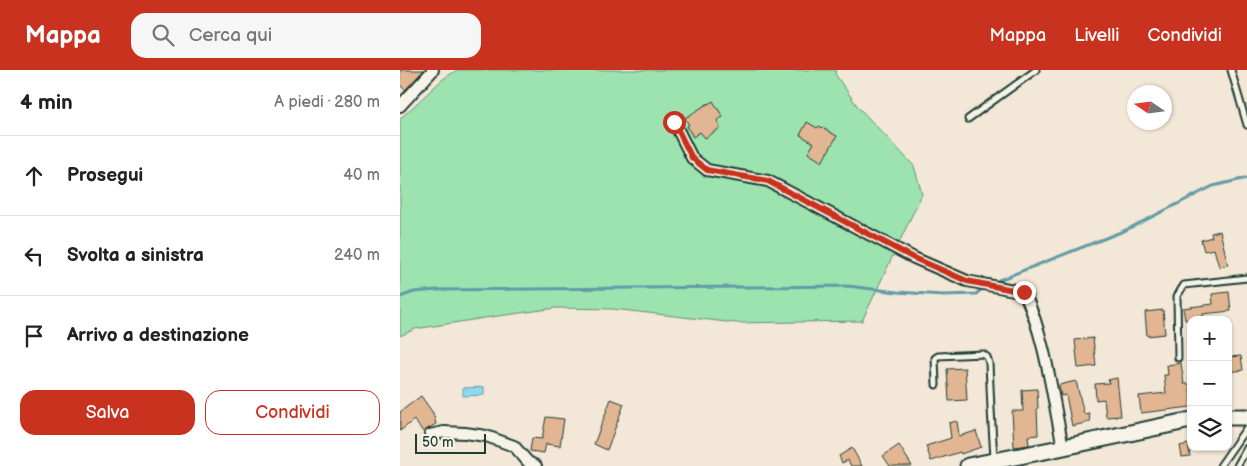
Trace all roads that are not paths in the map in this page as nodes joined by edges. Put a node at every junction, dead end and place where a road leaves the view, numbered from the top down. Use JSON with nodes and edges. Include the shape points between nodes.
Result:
{"nodes":[{"id":1,"x":433,"y":70,"type":"edge"},
{"id":2,"x":1036,"y":70,"type":"edge"},
{"id":3,"x":1231,"y":70,"type":"edge"},
{"id":4,"x":400,"y":106,"type":"edge"},
{"id":5,"x":968,"y":119,"type":"dead end"},
{"id":6,"x":674,"y":122,"type":"dead end"},
{"id":7,"x":1247,"y":125,"type":"edge"},
{"id":8,"x":1247,"y":278,"type":"edge"},
{"id":9,"x":1178,"y":358,"type":"dead end"},
{"id":10,"x":936,"y":385,"type":"dead end"},
{"id":11,"x":1232,"y":417,"type":"edge"},
{"id":12,"x":1247,"y":417,"type":"edge"},
{"id":13,"x":1187,"y":421,"type":"edge"},
{"id":14,"x":1247,"y":427,"type":"edge"},
{"id":15,"x":430,"y":435,"type":"dead end"},
{"id":16,"x":1062,"y":447,"type":"junction"},
{"id":17,"x":1247,"y":448,"type":"edge"},
{"id":18,"x":994,"y":461,"type":"junction"},
{"id":19,"x":536,"y":466,"type":"edge"},
{"id":20,"x":968,"y":466,"type":"edge"},
{"id":21,"x":1220,"y":466,"type":"edge"},
{"id":22,"x":1237,"y":466,"type":"edge"}],
"edges":[{"from":1,"to":4,"type":"street"},
{"from":2,"to":5,"type":"lane"},
{"from":3,"to":7,"type":"lane"},
{"from":6,"to":16,"type":"street","via":[[692,158],[707,170],[768,181],[914,258],[967,281],[1024,292],[1045,360]]},
{"from":8,"to":9,"type":"lane","via":[[1184,286],[1180,290],[1177,296]]},
{"from":10,"to":18,"type":"lane","via":[[935,358],[938,356],[987,356],[990,363]]},
{"from":11,"to":12,"type":"street"},
{"from":13,"to":16,"type":"street"},
{"from":14,"to":21,"type":"lane"},
{"from":15,"to":19,"type":"street","via":[[444,432],[486,436],[514,446]]},
{"from":16,"to":18,"type":"street"},
{"from":17,"to":22,"type":"lane"},
{"from":18,"to":20,"type":"street"}]}
